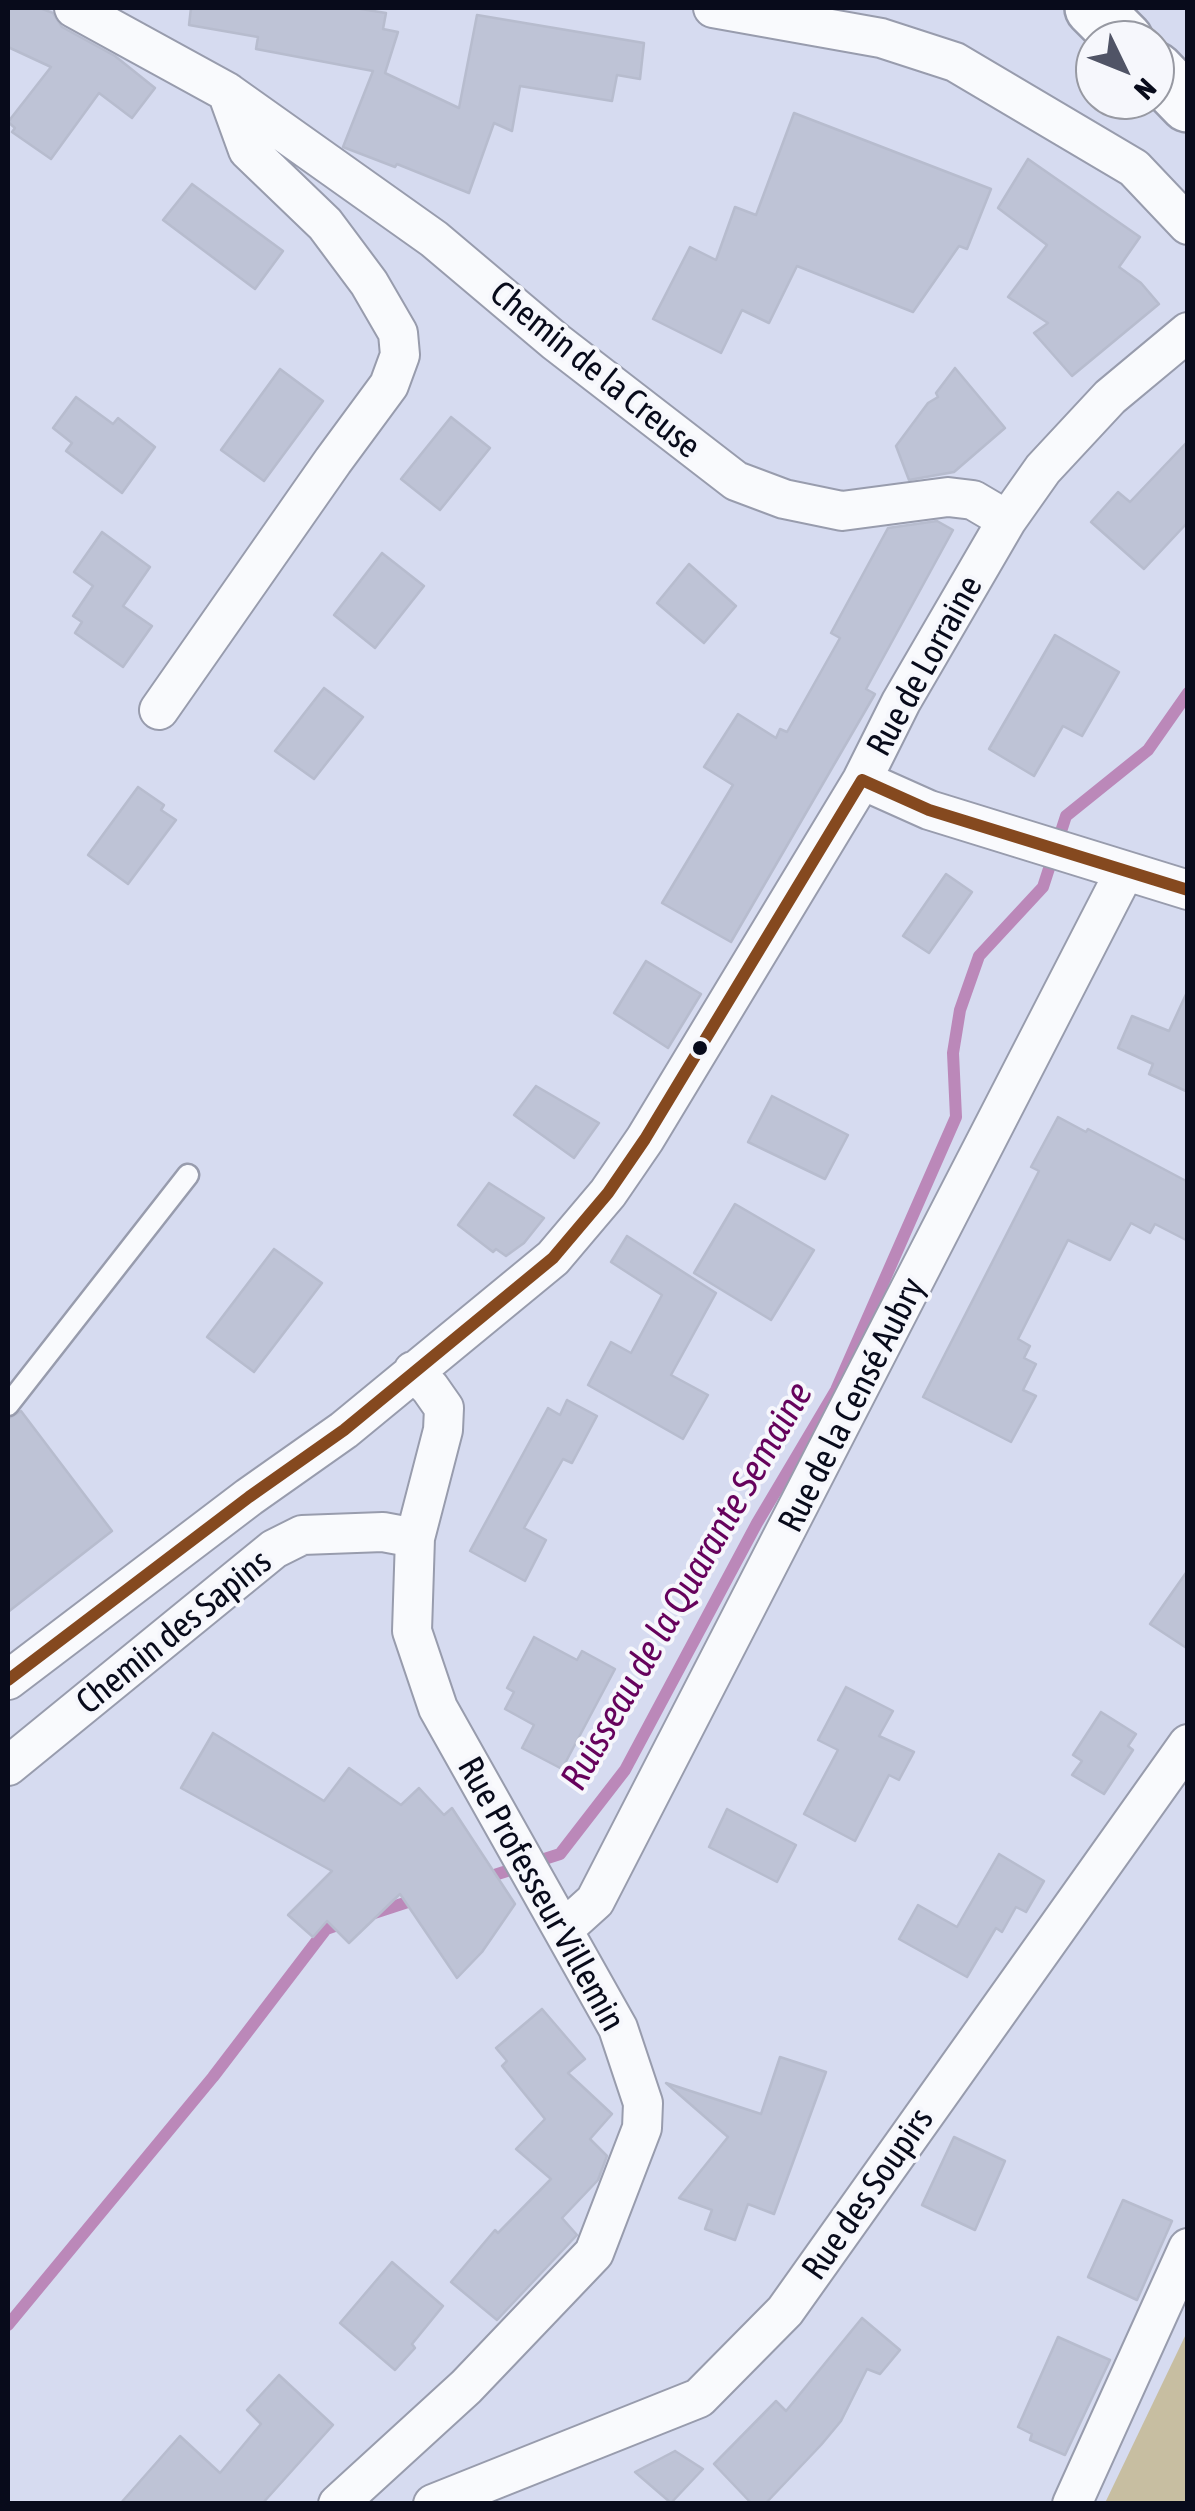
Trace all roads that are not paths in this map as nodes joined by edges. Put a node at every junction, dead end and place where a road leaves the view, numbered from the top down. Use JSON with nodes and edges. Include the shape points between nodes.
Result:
{"nodes":[{"id":1,"x":74,"y":8,"type":"edge"},
{"id":2,"x":713,"y":8,"type":"edge"},
{"id":3,"x":227,"y":92,"type":"junction"},
{"id":4,"x":1188,"y":225,"type":"edge"},
{"id":5,"x":1188,"y":332,"type":"edge"},
{"id":6,"x":1007,"y":520,"type":"junction"},
{"id":7,"x":159,"y":710,"type":"dead end"},
{"id":8,"x":862,"y":780,"type":"junction"},
{"id":9,"x":1125,"y":871,"type":"junction"},
{"id":10,"x":1188,"y":890,"type":"edge"},
{"id":11,"x":188,"y":1175,"type":"dead end"},
{"id":12,"x":413,"y":1371,"type":"junction"},
{"id":13,"x":8,"y":1405,"type":"edge"},
{"id":14,"x":414,"y":1538,"type":"junction"},
{"id":15,"x":8,"y":1680,"type":"edge"},
{"id":16,"x":1188,"y":1744,"type":"edge"},
{"id":17,"x":8,"y":1766,"type":"edge"},
{"id":18,"x":564,"y":1928,"type":"junction"},
{"id":19,"x":1188,"y":2248,"type":"edge"},
{"id":20,"x":338,"y":2504,"type":"edge"},
{"id":21,"x":433,"y":2504,"type":"edge"},
{"id":22,"x":1072,"y":2504,"type":"edge"}],
"edges":[{"from":1,"to":3,"type":"street","name":"Chemin de la Creuse"},
{"from":2,"to":4,"type":"street","via":[[880,38],[955,62],[1134,168]]},
{"from":3,"to":6,"type":"street","name":"Chemin de la Creuse","via":[[434,239],[736,481],[842,511],[948,497],[973,500]]},
{"from":3,"to":7,"type":"street","via":[[248,150],[325,224],[398,333],[400,354],[389,385]]},
{"from":5,"to":6,"type":"street","name":"Rue de Lorraine","via":[[1110,398],[1043,469]]},
{"from":6,"to":8,"type":"street","name":"Rue de Lorraine"},
{"from":8,"to":9,"type":"street","via":[[929,810]]},
{"from":8,"to":12,"type":"street","name":"Rue de Lorraine","via":[[608,1193],[553,1258]]},
{"from":9,"to":10,"type":"street"},
{"from":9,"to":18,"type":"street","name":"Rue de la Censé Aubry","via":[[595,1900]]},
{"from":11,"to":13,"type":"lane"},
{"from":12,"to":14,"type":"street","name":"Rue Professeur Villemin","via":[[444,1408]]},
{"from":12,"to":15,"type":"street","name":"Rue de Lorraine","via":[[344,1430]]},
{"from":14,"to":17,"type":"street","name":"Chemin des Sapins","via":[[383,1532],[302,1535],[274,1549]]},
{"from":14,"to":18,"type":"street","name":"Rue Professeur Villemin","via":[[412,1630],[438,1708]]},
{"from":16,"to":21,"type":"street","name":"Rue des Soupirs","via":[[785,2311],[700,2398]]},
{"from":18,"to":20,"type":"street","name":"Rue Professeur Villemin","via":[[618,2028],[643,2104],[634,2152],[594,2253],[466,2387]]},
{"from":19,"to":22,"type":"street"}]}
